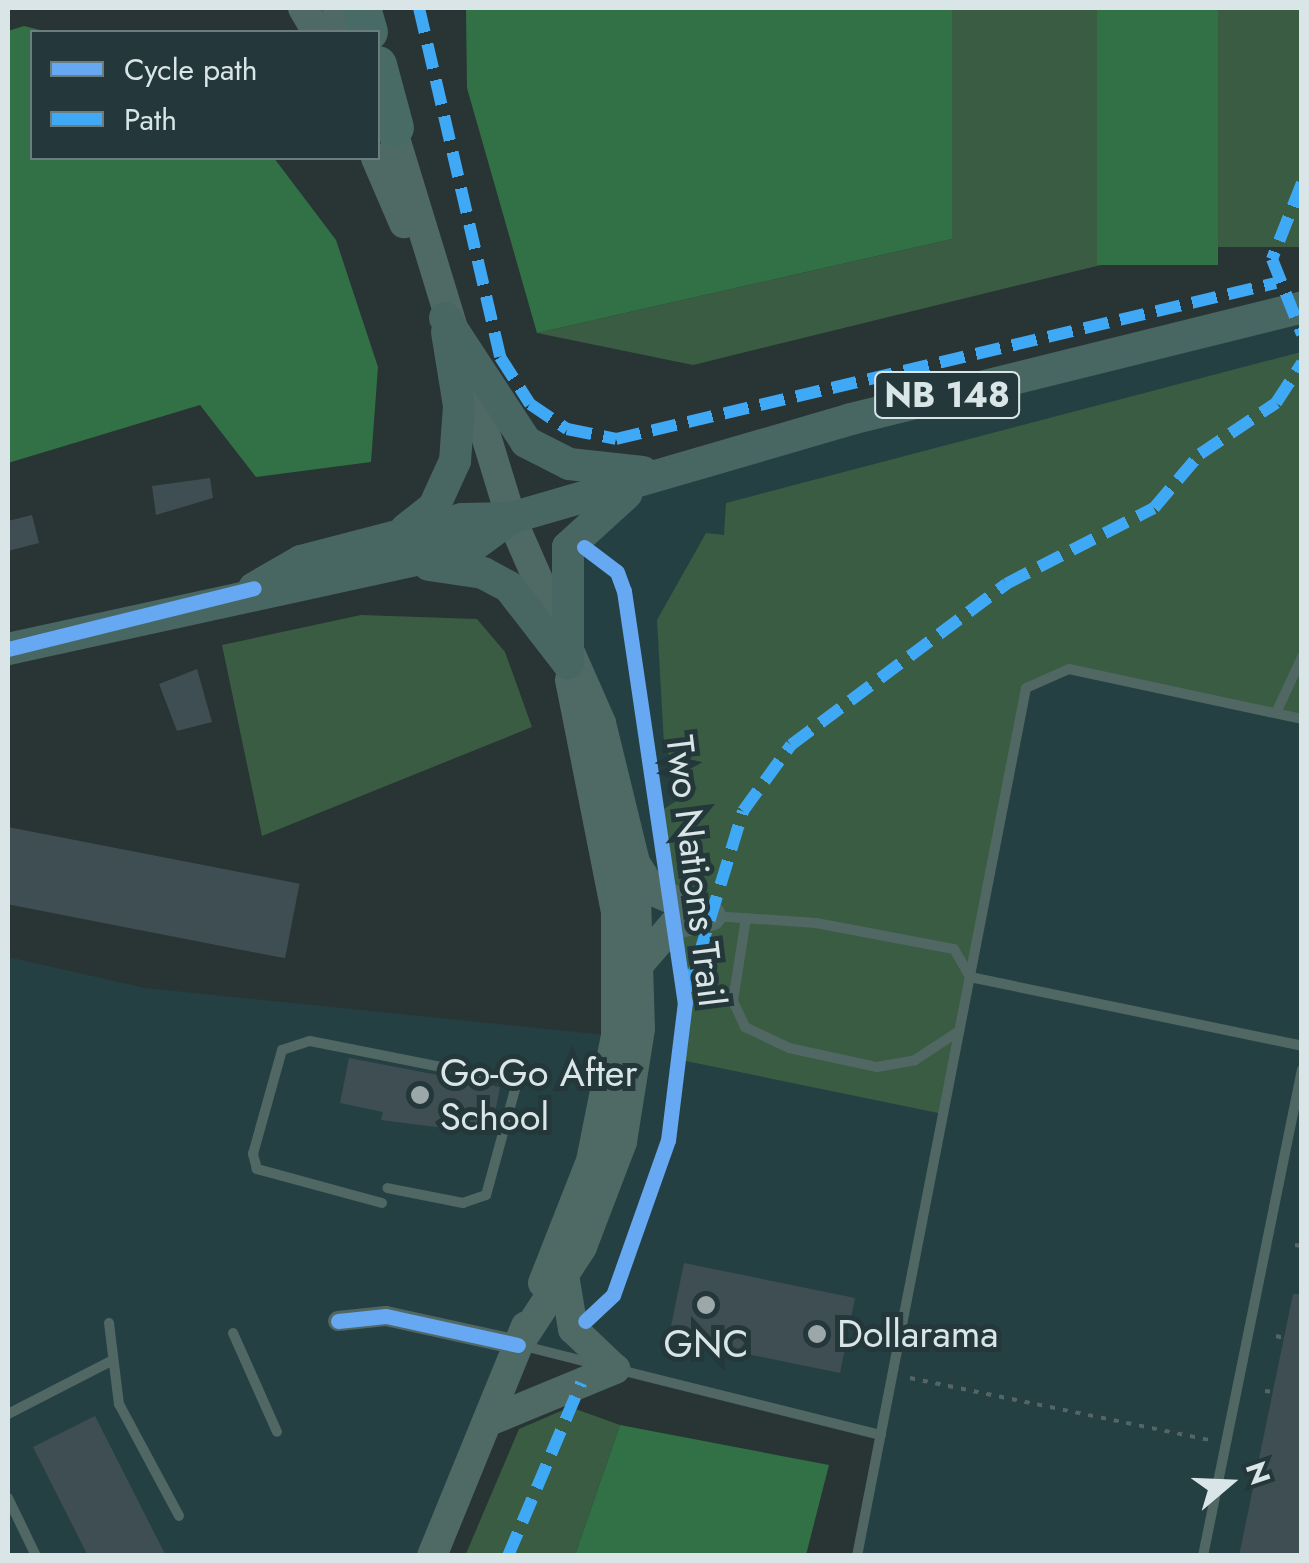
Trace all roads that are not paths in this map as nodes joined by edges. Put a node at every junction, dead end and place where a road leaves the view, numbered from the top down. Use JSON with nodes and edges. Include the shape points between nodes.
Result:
{"nodes":[{"id":1,"x":303,"y":8,"type":"edge"},
{"id":2,"x":337,"y":8,"type":"edge"},
{"id":3,"x":316,"y":30,"type":"edge"},
{"id":4,"x":349,"y":30,"type":"edge"},
{"id":5,"x":380,"y":87,"type":"edge"},
{"id":6,"x":380,"y":107,"type":"edge"},
{"id":7,"x":385,"y":143,"type":"edge"},
{"id":8,"x":1302,"y":307,"type":"edge"},
{"id":9,"x":445,"y":318,"type":"junction"},
{"id":10,"x":1237,"y":323,"type":"junction"},
{"id":11,"x":1302,"y":335,"type":"edge"},
{"id":12,"x":658,"y":474,"type":"junction"},
{"id":13,"x":511,"y":518,"type":"junction"},
{"id":14,"x":401,"y":550,"type":"junction"},
{"id":15,"x":8,"y":649,"type":"edge"},
{"id":16,"x":1302,"y":657,"type":"edge"},
{"id":17,"x":568,"y":662,"type":"junction"},
{"id":18,"x":1276,"y":713,"type":"junction"},
{"id":19,"x":1302,"y":719,"type":"edge"},
{"id":20,"x":636,"y":863,"type":"junction"},
{"id":21,"x":711,"y":916,"type":"junction"},
{"id":22,"x":746,"y":918,"type":"junction"},
{"id":23,"x":641,"y":962,"type":"junction"},
{"id":24,"x":970,"y":977,"type":"junction"},
{"id":25,"x":959,"y":1031,"type":"junction"},
{"id":26,"x":1302,"y":1046,"type":"edge"},
{"id":27,"x":1302,"y":1070,"type":"edge"},
{"id":28,"x":1296,"y":1125,"type":"edge"},
{"id":29,"x":387,"y":1188,"type":"dead end"},
{"id":30,"x":382,"y":1203,"type":"dead end"},
{"id":31,"x":564,"y":1275,"type":"junction"},
{"id":32,"x":338,"y":1321,"type":"dead end"},
{"id":33,"x":109,"y":1323,"type":"dead end"},
{"id":34,"x":234,"y":1333,"type":"dead end"},
{"id":35,"x":518,"y":1345,"type":"junction"},
{"id":36,"x":112,"y":1361,"type":"junction"},
{"id":37,"x":615,"y":1369,"type":"junction"},
{"id":38,"x":8,"y":1414,"type":"edge"},
{"id":39,"x":486,"y":1422,"type":"junction"},
{"id":40,"x":277,"y":1432,"type":"dead end"},
{"id":41,"x":881,"y":1435,"type":"junction"},
{"id":42,"x":8,"y":1498,"type":"edge"},
{"id":43,"x":179,"y":1516,"type":"dead end"},
{"id":44,"x":36,"y":1556,"type":"edge"},
{"id":45,"x":432,"y":1556,"type":"edge"},
{"id":46,"x":857,"y":1556,"type":"edge"},
{"id":47,"x":1203,"y":1556,"type":"edge"}],
"edges":[{"from":1,"to":3,"type":"main road"},
{"from":2,"to":4,"type":"main road"},
{"from":5,"to":7,"type":"highway"},
{"from":6,"to":7,"type":"main road"},
{"from":7,"to":9,"type":"main road"},
{"from":8,"to":10,"type":"main road","number":"NB 148"},
{"from":9,"to":12,"type":"main road","via":[[526,442],[569,464]]},
{"from":9,"to":13,"type":"main road"},
{"from":9,"to":14,"type":"main road","via":[[459,406],[455,461],[434,506]]},
{"from":10,"to":11,"type":"main road"},
{"from":10,"to":12,"type":"main road","number":"NB 148"},
{"from":12,"to":13,"type":"main road","number":"NB 148"},
{"from":12,"to":17,"type":"main road","via":[[593,515],[568,547]]},
{"from":13,"to":14,"type":"main road","number":"NB 148"},
{"from":13,"to":17,"type":"main road"},
{"from":14,"to":15,"type":"main road","number":"NB 148","via":[[300,561],[254,588]]},
{"from":14,"to":17,"type":"main road","via":[[508,587]]},
{"from":16,"to":18,"type":"lane"},
{"from":17,"to":20,"type":"main road","via":[[601,723]]},
{"from":17,"to":35,"type":"main road","via":[[616,912],[616,1036],[591,1161]]},
{"from":18,"to":19,"type":"lane"},
{"from":18,"to":24,"type":"lane","via":[[1069,669],[1026,688]]},
{"from":20,"to":21,"type":"main road","via":[[663,898]]},
{"from":20,"to":23,"type":"main road"},
{"from":21,"to":22,"type":"lane"},
{"from":21,"to":23,"type":"main road","via":[[673,925]]},
{"from":22,"to":24,"type":"lane","via":[[954,949]]},
{"from":22,"to":25,"type":"lane","via":[[733,1002],[744,1026],[790,1048],[877,1067],[915,1060]]},
{"from":23,"to":31,"type":"main road","via":[[622,1142]]},
{"from":24,"to":25,"type":"lane"},
{"from":24,"to":26,"type":"lane"},
{"from":25,"to":41,"type":"lane"},
{"from":27,"to":28,"type":"lane"},
{"from":28,"to":47,"type":"lane"},
{"from":29,"to":30,"type":"lane","via":[[463,1204],[486,1195],[516,1082],[310,1040],[282,1050],[253,1154],[257,1170]]},
{"from":31,"to":35,"type":"main road"},
{"from":31,"to":37,"type":"main road","via":[[573,1330]]},
{"from":32,"to":35,"type":"street","via":[[386,1316]]},
{"from":33,"to":36,"type":"lane"},
{"from":34,"to":40,"type":"lane"},
{"from":35,"to":37,"type":"lane"},
{"from":35,"to":39,"type":"main road"},
{"from":36,"to":38,"type":"lane"},
{"from":36,"to":43,"type":"lane","via":[[119,1404]]},
{"from":37,"to":39,"type":"main road"},
{"from":37,"to":41,"type":"lane"},
{"from":39,"to":45,"type":"main road"},
{"from":41,"to":46,"type":"lane"},
{"from":42,"to":44,"type":"lane"}]}
